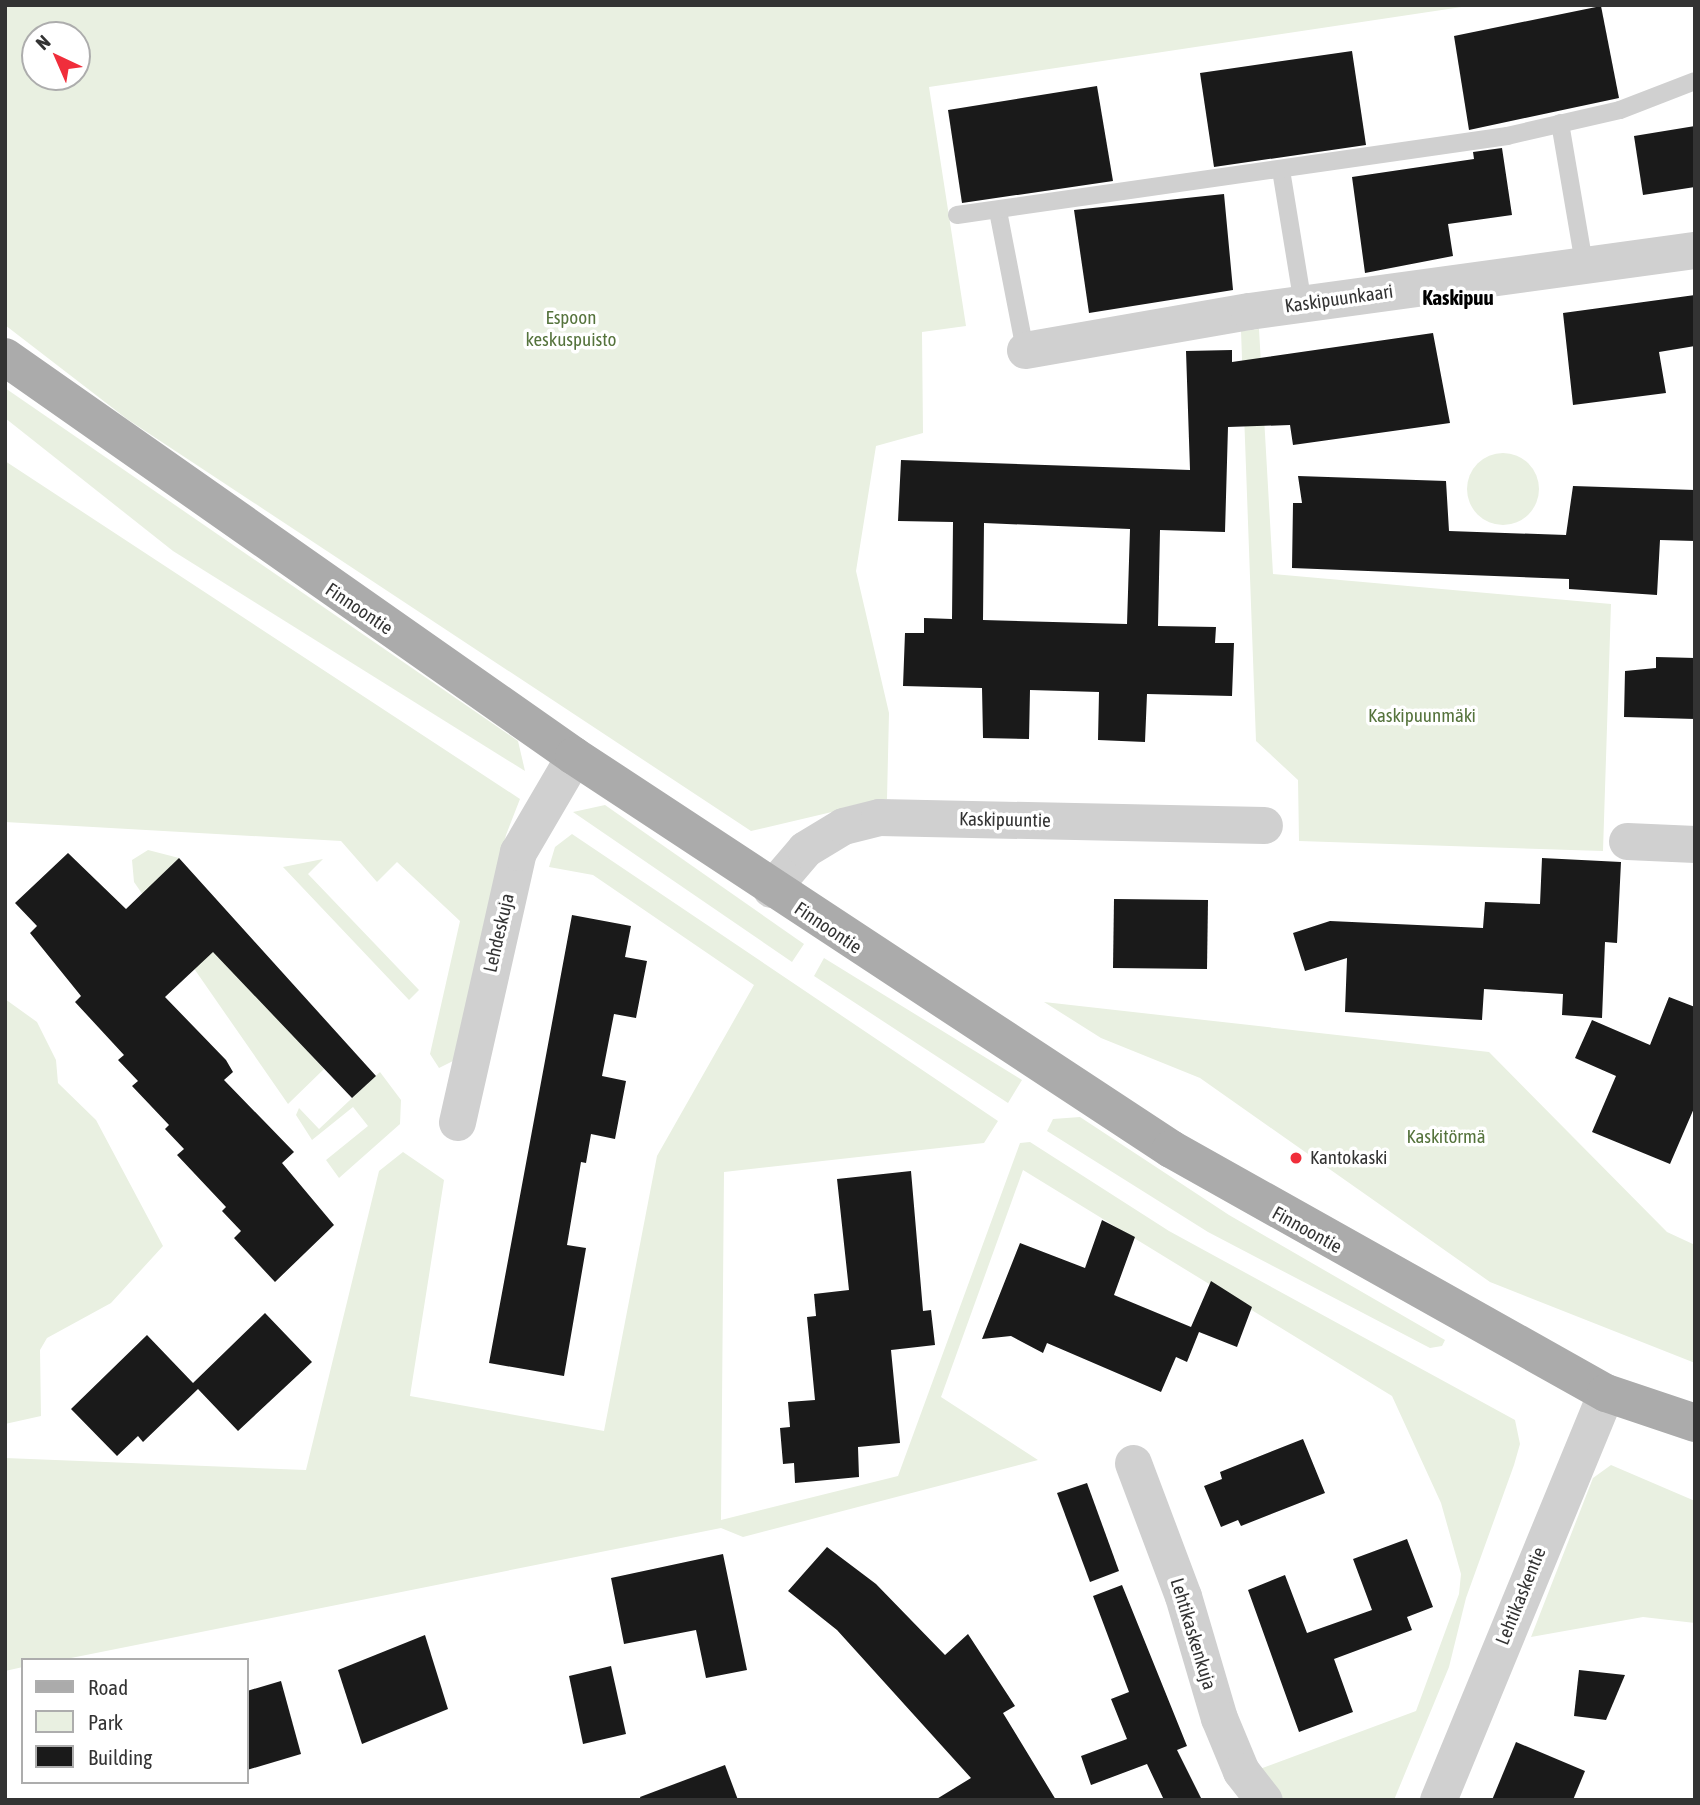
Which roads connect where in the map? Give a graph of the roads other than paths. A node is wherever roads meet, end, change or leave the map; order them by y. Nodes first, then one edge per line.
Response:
1 (1695, 81) edge
2 (1560, 123) junction
3 (1281, 170) junction
4 (998, 211) junction
5 (957, 215) dead end
6 (1695, 250) edge
7 (1584, 263) junction
8 (1303, 305) junction
9 (1025, 350) joint
10 (5, 358) edge
11 (574, 756) junction
12 (1264, 825) dead end
13 (1627, 841) dead end
14 (1695, 844) edge
15 (771, 889) junction
16 (457, 1122) dead end
17 (1606, 1393) junction
18 (1695, 1423) edge
19 (1133, 1463) dead end
20 (1264, 1800) edge
21 (1438, 1800) edge

1 - 2 lane
2 - 3 lane
2 - 7 lane
3 - 4 lane
3 - 8 lane
4 - 5 lane
4 - 9 lane
6 - 7 street, Kaskipuunkaari
7 - 8 street, Kaskipuunkaari
8 - 9 street, Kaskipuunkaari
10 - 11 main road, Finnoontie
11 - 15 main road, Finnoontie
11 - 16 street, Lehdeskuja
12 - 15 street, Kaskipuuntie
13 - 14 street
15 - 17 main road, Finnoontie
17 - 18 main road, Finnoontie
17 - 21 street, Lehtikaskentie
19 - 20 street, Lehtikaskenkuja

